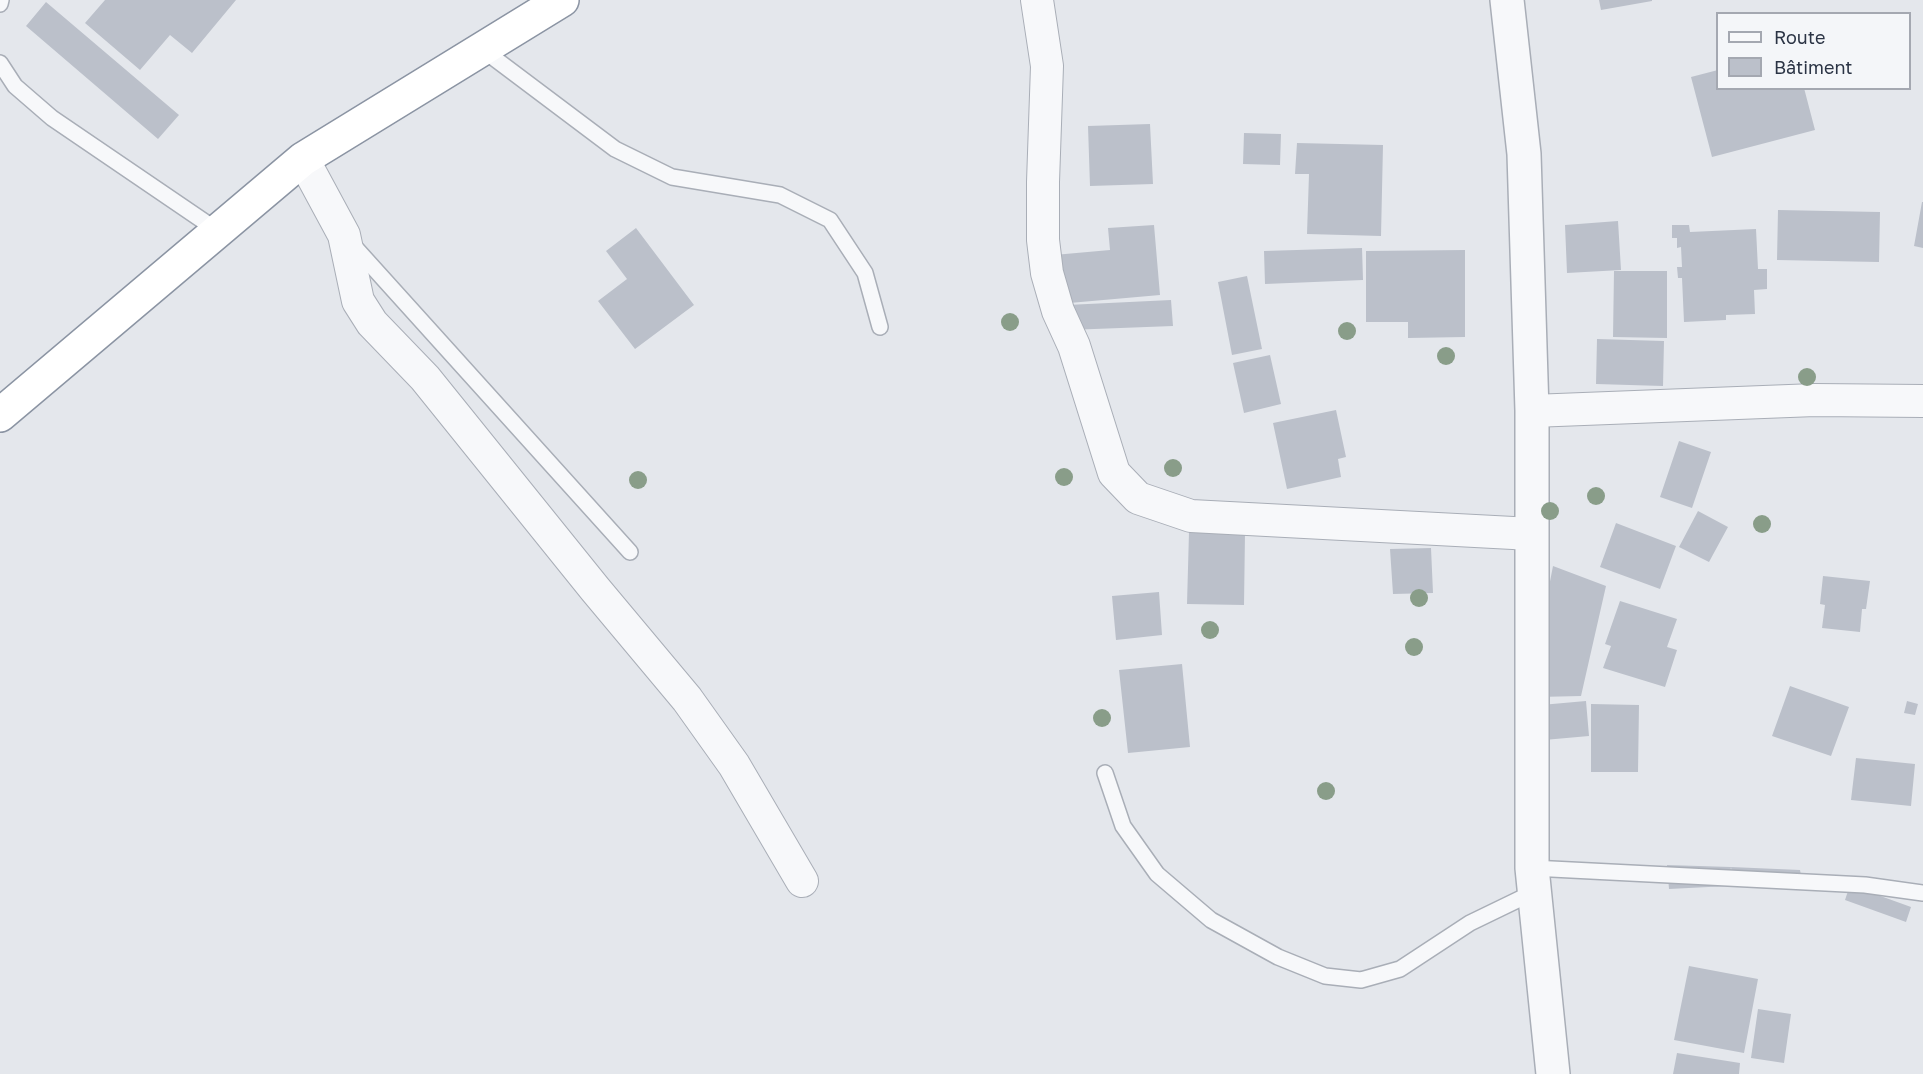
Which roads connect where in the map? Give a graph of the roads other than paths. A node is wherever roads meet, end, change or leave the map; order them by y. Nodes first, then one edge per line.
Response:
1 (562, 0) edge
2 (1037, 0) edge
3 (1507, 0) edge
4 (482, 49) junction
5 (0, 63) edge
6 (303, 159) junction
7 (218, 231) junction
8 (344, 235) junction
9 (880, 327) dead end
10 (1923, 401) edge
11 (1532, 411) junction
12 (0, 415) edge
13 (1532, 534) junction
14 (630, 552) dead end
15 (1105, 773) dead end
16 (1533, 880) junction
17 (802, 881) dead end
18 (1923, 893) edge
19 (1553, 1074) edge

1 - 4 highway
2 - 13 street
3 - 11 street
4 - 6 highway
4 - 9 lane
5 - 7 lane
6 - 7 highway
6 - 8 street
7 - 12 highway
8 - 14 lane
8 - 17 street
10 - 11 street
11 - 13 street
13 - 16 street
15 - 16 lane
16 - 18 lane
16 - 19 street

